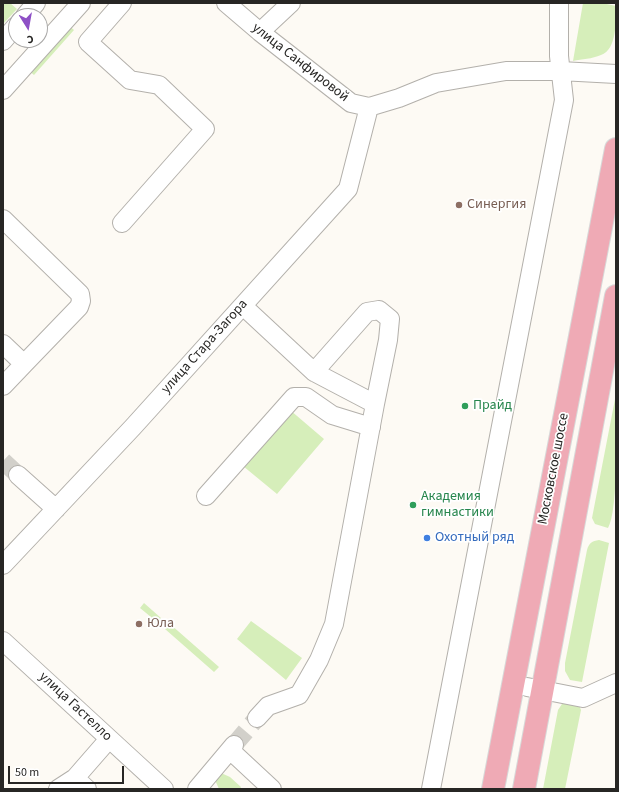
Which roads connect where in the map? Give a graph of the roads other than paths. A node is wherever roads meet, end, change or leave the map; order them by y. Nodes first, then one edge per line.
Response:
1 (81, 3) edge
2 (122, 3) edge
3 (226, 3) edge
4 (291, 3) edge
5 (559, 3) edge
6 (260, 32) junction
7 (560, 71) junction
8 (616, 74) edge
9 (3, 90) edge
10 (369, 107) junction
11 (616, 149) edge
12 (616, 218) edge
13 (3, 219) edge
14 (122, 223) dead end
15 (616, 296) edge
16 (243, 306) junction
17 (3, 344) edge
18 (24, 364) junction
19 (314, 372) junction
20 (3, 386) edge
21 (375, 404) junction
22 (370, 427) junction
23 (18, 475) tunnel mouth
24 (206, 496) dead end
25 (56, 509) junction
26 (3, 565) edge
27 (3, 641) edge
28 (616, 683) edge
29 (535, 689) junction
30 (257, 718) tunnel mouth
31 (110, 739) junction
32 (81, 783) edge
33 (58, 789) edge
34 (164, 789) edge
35 (197, 789) edge
36 (272, 789) edge
37 (431, 789) edge
38 (493, 789) edge
39 (508, 789) edge
40 (524, 789) edge

1 - 9 street
2 - 14 street
3 - 6 street, улица Санфировой
4 - 6 street
5 - 7 street
6 - 10 street, улица Санфировой
7 - 8 street
7 - 10 street
7 - 37 street
10 - 16 street, улица Стара-Загора
11 - 38 main road, Московское шоссе
12 - 29 main road, Московское шоссе
13 - 18 street
15 - 29 main road, Московское шоссе
16 - 19 street
16 - 25 street, улица Стара-Загора
17 - 18 street
18 - 20 street
19 - 21 street
19 - 21 street
21 - 22 street
22 - 24 street
22 - 30 street
23 - 25 street
25 - 26 street, улица Стара-Загора
27 - 31 street, улица Гастелло
28 - 29 street
29 - 39 main road, Московское шоссе
29 - 40 main road, Московское шоссе
31 - 32 street
31 - 34 street, улица Гастелло
32 - 33 street
35 - 36 street

